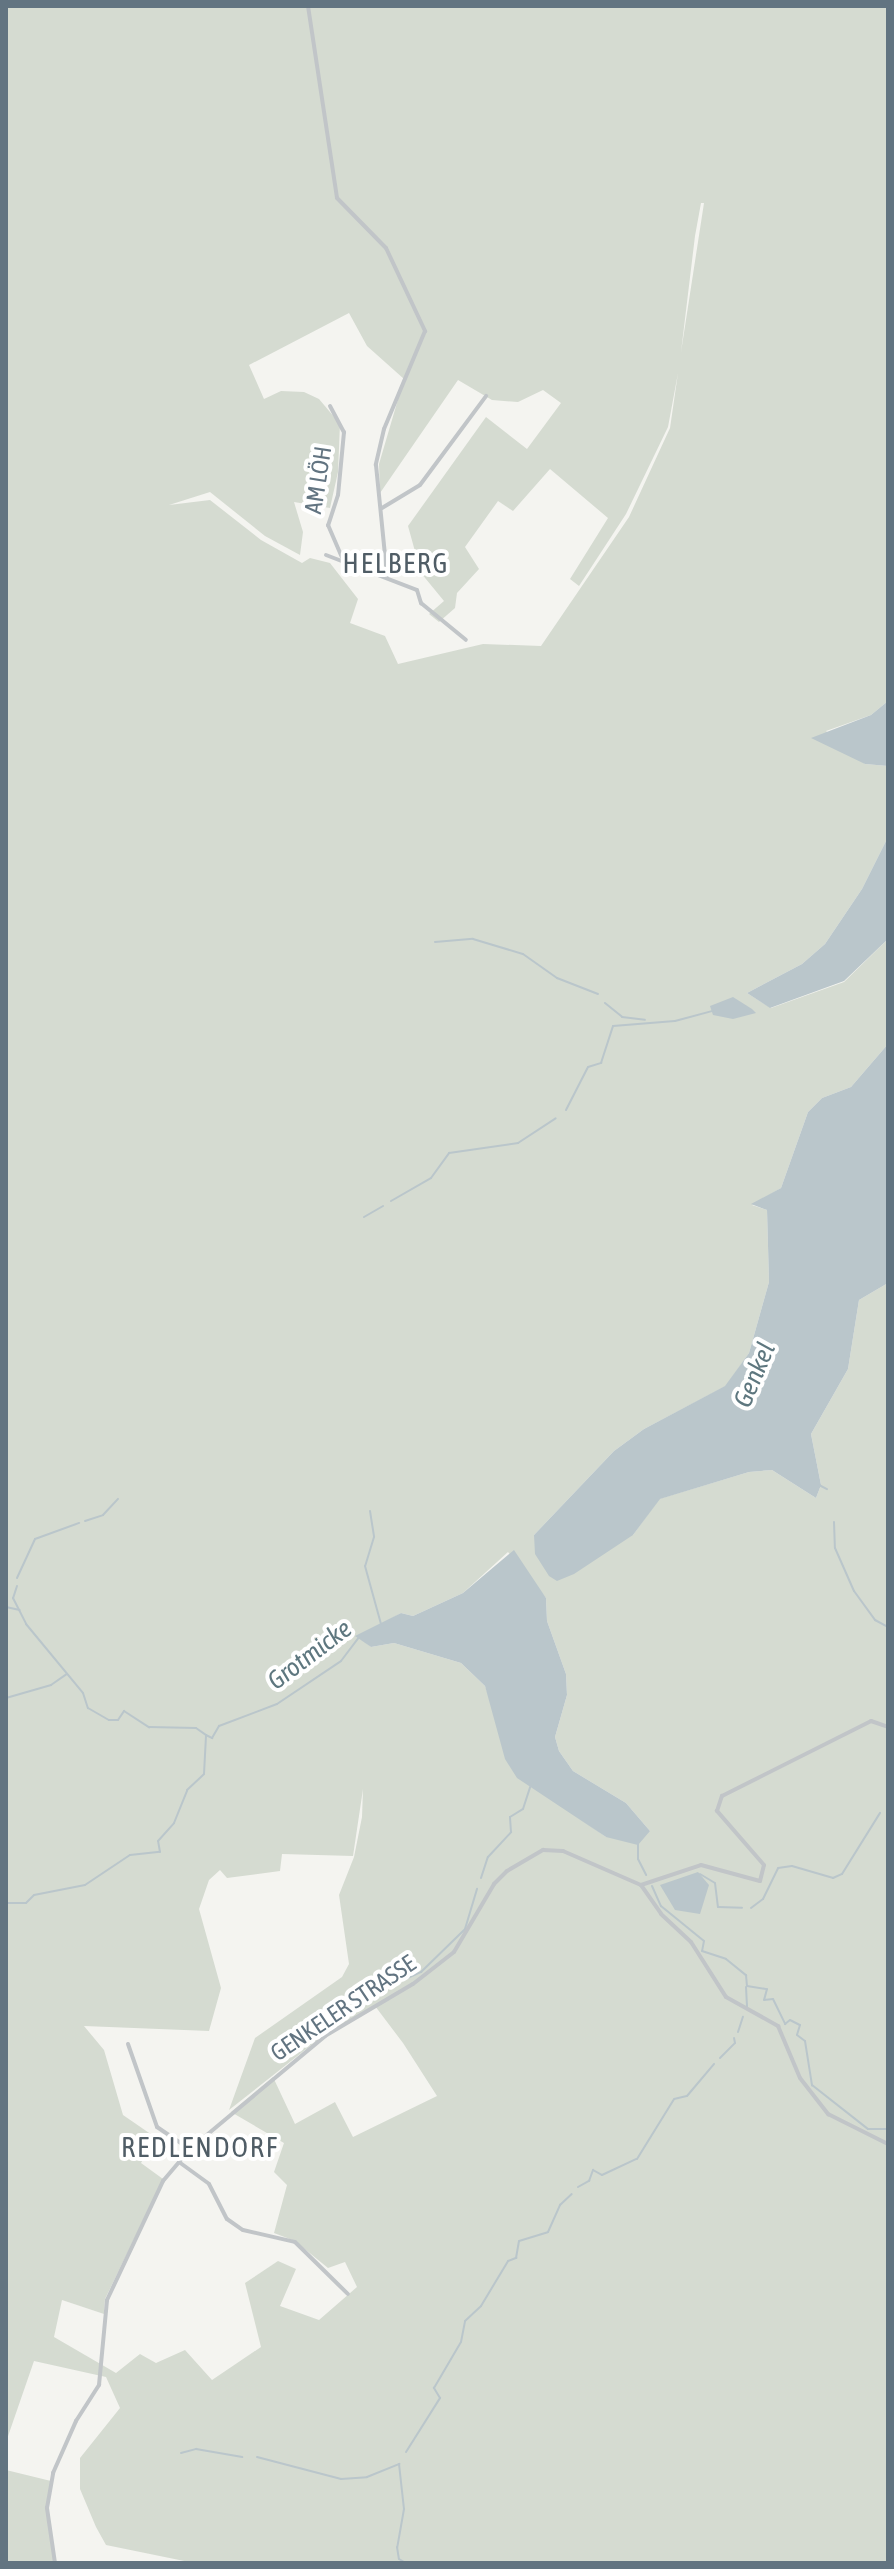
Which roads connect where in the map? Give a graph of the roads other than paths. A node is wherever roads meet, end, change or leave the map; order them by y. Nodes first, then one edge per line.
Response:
1 (308, 6) edge
2 (486, 396) dead end
3 (330, 406) dead end
4 (382, 508) junction
5 (326, 555) dead end
6 (344, 562) junction
7 (387, 576) junction
8 (466, 640) dead end
9 (888, 1727) edge
10 (641, 1885) junction
11 (128, 2044) dead end
12 (888, 2144) edge
13 (190, 2149) junction
14 (179, 2162) junction
15 (348, 2294) dead end
16 (55, 2563) edge

1 - 4 street
2 - 4 street
3 - 6 street, AM LÖH
4 - 7 street
5 - 6 street
6 - 7 street
7 - 8 street
9 - 10 street
10 - 12 street
10 - 13 street, GENKELER STRASSE
11 - 13 street
13 - 14 street, GENKELER STRASSE
14 - 15 street
14 - 16 street, GENKELER STRASSE

